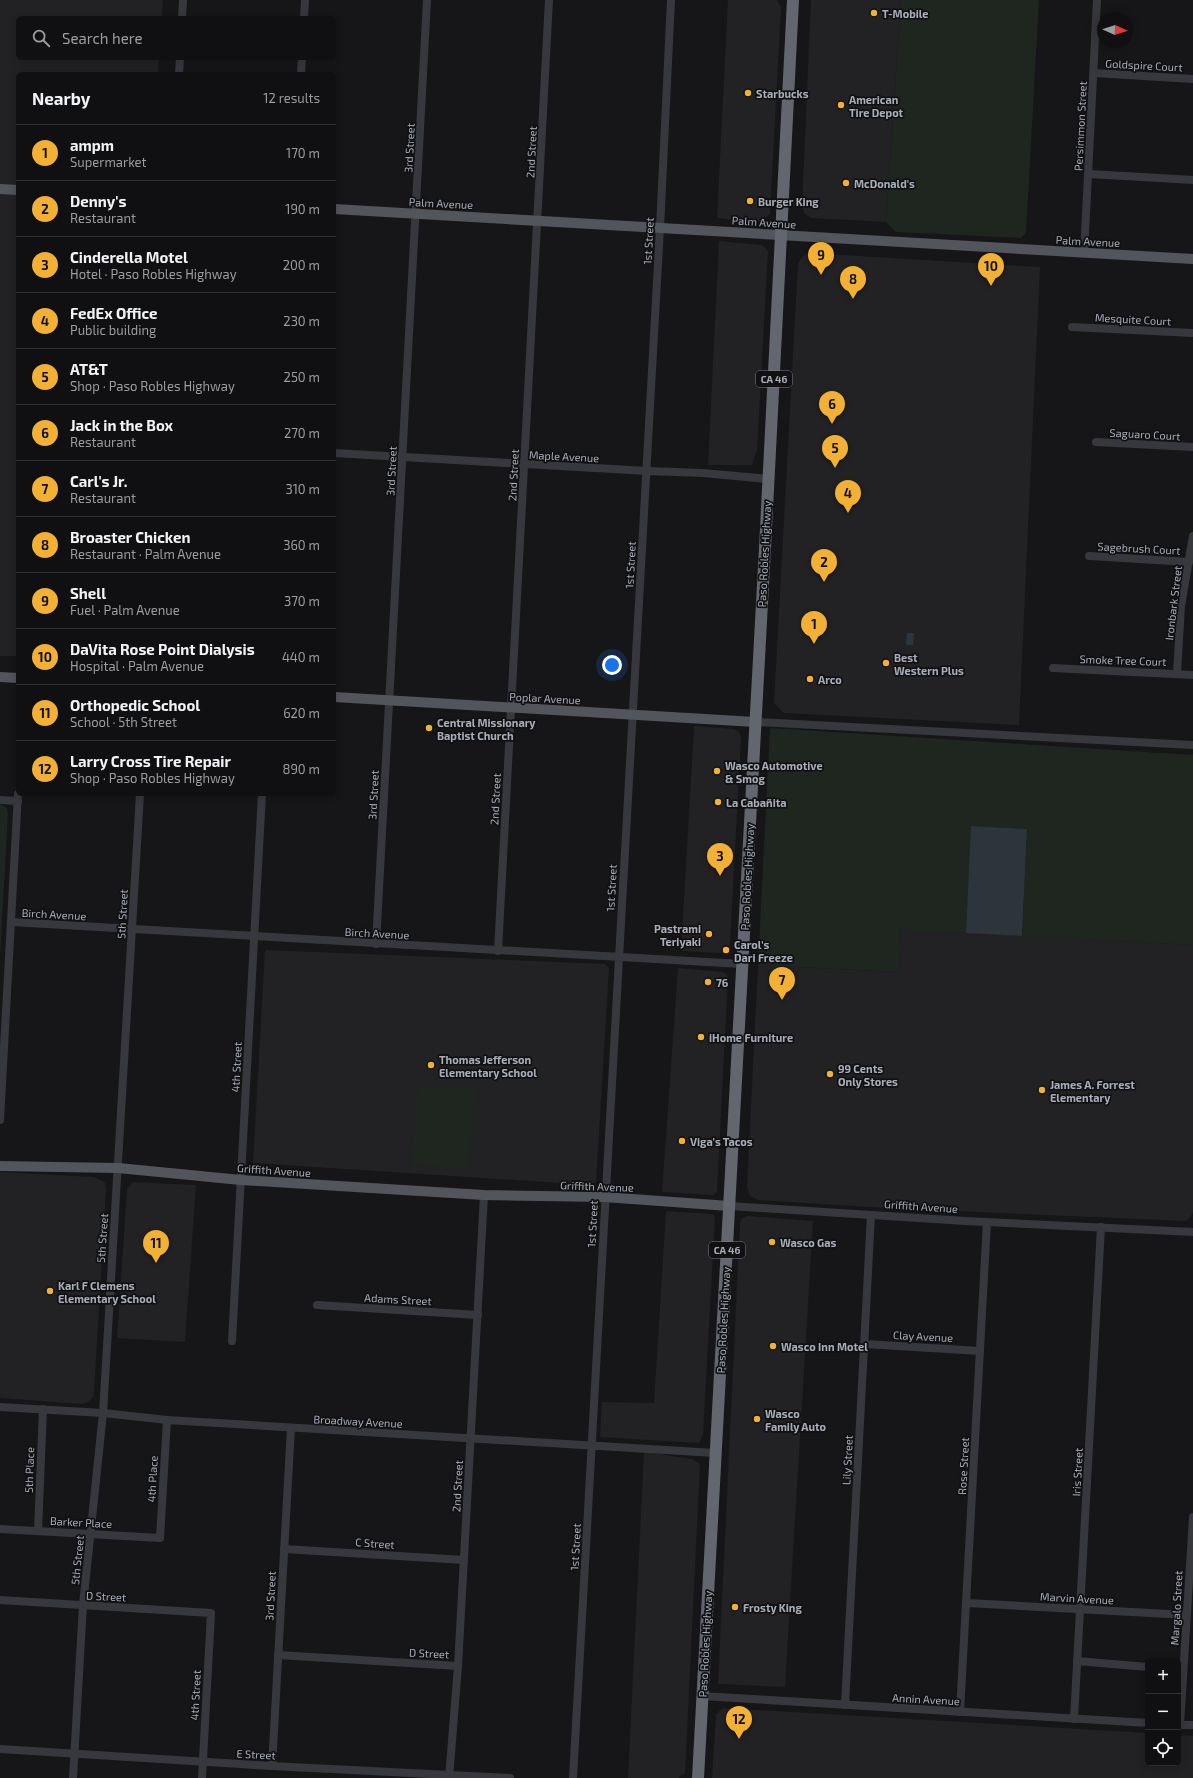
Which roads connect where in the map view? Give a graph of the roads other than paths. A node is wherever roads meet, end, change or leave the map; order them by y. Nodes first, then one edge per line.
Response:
1 (183, 0) edge
2 (305, 0) edge
3 (427, 0) edge
4 (549, 0) edge
5 (671, 0) edge
6 (793, 0) edge
7 (1097, 0) edge
8 (182, 16) edge
9 (304, 16) edge
10 (180, 60) edge
11 (302, 60) edge
12 (179, 72) edge
13 (301, 72) edge
14 (1094, 73) junction
15 (1193, 78) edge
16 (1089, 174) junction
17 (1193, 180) edge
18 (0, 189) edge
19 (16, 190) edge
20 (336, 209) edge
21 (417, 214) junction
22 (538, 221) junction
23 (660, 228) junction
24 (782, 235) junction
25 (1084, 253) junction
26 (1193, 259) edge
27 (1072, 327) dead end
28 (1193, 333) edge
29 (1096, 442) dead end
30 (1193, 447) edge
31 (336, 453) edge
32 (403, 457) junction
33 (525, 464) junction
34 (646, 472) junction
35 (768, 479) junction
36 (1193, 536) edge
37 (1089, 556) dead end
38 (1189, 562) junction
39 (1053, 668) dead end
40 (1177, 674) junction
41 (1193, 675) edge
42 (0, 677) edge
43 (16, 678) edge
44 (336, 697) edge
45 (390, 700) junction
46 (511, 708) junction
47 (632, 715) junction
48 (755, 722) junction
49 (1193, 745) edge
50 (140, 796) edge
51 (262, 796) edge
52 (18, 797) edge
53 (0, 800) edge
54 (11, 922) junction
55 (133, 930) junction
56 (254, 937) junction
57 (376, 944) junction
58 (498, 951) junction
59 (618, 956) junction
60 (742, 964) junction
61 (2, 1044) edge
62 (0, 1120) edge
63 (0, 1166) edge
64 (118, 1168) junction
65 (241, 1180) junction
66 (484, 1195) junction
67 (604, 1197) junction
68 (729, 1206) junction
69 (871, 1216) junction
70 (987, 1222) junction
71 (1101, 1227) junction
72 (1193, 1232) edge
73 (317, 1305) dead end
74 (478, 1315) junction
75 (232, 1341) dead end
76 (865, 1344) junction
77 (980, 1351) junction
78 (0, 1407) edge
79 (43, 1410) junction
80 (103, 1413) junction
81 (167, 1420) junction
82 (291, 1428) junction
83 (471, 1438) junction
84 (592, 1446) junction
85 (715, 1453) junction
86 (1193, 1517) edge
87 (0, 1529) edge
88 (38, 1531) junction
89 (91, 1534) junction
90 (160, 1538) joint
91 (284, 1549) junction
92 (464, 1560) junction
93 (0, 1600) edge
94 (967, 1602) junction
95 (83, 1605) junction
96 (1080, 1609) junction
97 (211, 1613) joint
98 (1187, 1615) junction
99 (278, 1655) junction
100 (1077, 1661) junction
101 (458, 1666) junction
102 (1145, 1667) edge
103 (1181, 1669) edge
104 (702, 1696) junction
105 (845, 1705) junction
106 (960, 1712) junction
107 (1074, 1719) junction
108 (1145, 1723) edge
109 (1181, 1725) edge
110 (1193, 1726) edge
111 (0, 1749) edge
112 (75, 1754) junction
113 (203, 1762) junction
114 (272, 1766) junction
115 (449, 1776) edge
116 (73, 1778) edge
117 (202, 1778) edge
118 (510, 1778) edge
119 (573, 1778) edge
120 (698, 1778) edge

1 - 8 street
2 - 9 street
3 - 21 street, 3rd Street
4 - 22 street, 2nd Street
5 - 23 street, 1st Street
6 - 24 highway, Paso Robles Highway / CA 46
7 - 14 street, Persimmon Street
10 - 12 street
11 - 13 street
14 - 15 street, Goldspire Court
14 - 16 street, Persimmon Street
16 - 17 street
16 - 25 street, Persimmon Street
18 - 19 main road
20 - 21 main road, Palm Avenue
21 - 22 main road, Palm Avenue
21 - 32 street, 3rd Street
22 - 23 main road, Palm Avenue
22 - 33 street, 2nd Street
23 - 24 main road, Palm Avenue
23 - 34 street, 1st Street
24 - 25 main road, Palm Avenue
24 - 35 highway, Paso Robles Highway / CA 46
25 - 26 main road, Palm Avenue
27 - 28 street, Mesquite Court
29 - 30 street, Saguaro Court
31 - 32 street, Maple Avenue
32 - 33 street, Maple Avenue
32 - 45 street, 3rd Street
33 - 34 street, Maple Avenue
33 - 46 street, 2nd Street
34 - 35 street, Maple Avenue
34 - 47 street, 1st Street
35 - 48 highway, Paso Robles Highway / CA 46
36 - 38 street, Ironbark Street
37 - 38 street, Sagebrush Court
38 - 40 street, Ironbark Street
39 - 40 street, Smoke Tree Court
40 - 41 street, Smoke Tree Court
42 - 43 main road
44 - 45 main road, Poplar Avenue
45 - 46 main road, Poplar Avenue
45 - 57 street, 3rd Street
46 - 47 main road, Poplar Avenue
46 - 58 street, 2nd Street
47 - 48 main road, Poplar Avenue
47 - 59 street, 1st Street
48 - 49 street
48 - 60 highway, Paso Robles Highway / CA 46
50 - 55 street, 5th Street
51 - 56 street, 4th Street
52 - 53 street
52 - 54 street
54 - 55 street, Birch Avenue
54 - 61 street
55 - 56 street, Birch Avenue
55 - 64 street, 5th Street
56 - 57 street, Birch Avenue
56 - 65 street, 4th Street
57 - 58 street, Birch Avenue
58 - 59 street, Birch Avenue
59 - 60 street, Birch Avenue
59 - 67 street, 1st Street
60 - 68 highway, Paso Robles Highway / CA 46
61 - 62 street
63 - 64 main road, Griffith Avenue
64 - 65 main road, Griffith Avenue
64 - 80 street, 5th Street
65 - 66 main road, Griffith Avenue
65 - 75 street, 4th Street
66 - 67 main road, Griffith Avenue
66 - 74 street, 2nd Street
67 - 68 main road, Griffith Avenue
67 - 84 street, 1st Street
68 - 69 street, Griffith Avenue
68 - 85 highway, Paso Robles Highway / CA 46
69 - 70 street, Griffith Avenue
69 - 76 street, Lily Street
70 - 71 street, Griffith Avenue
70 - 77 street, Rose Street
71 - 72 street, Griffith Avenue
71 - 96 street, Iris Street
73 - 74 street, Adams Street
74 - 83 street, 2nd Street
76 - 77 street, Clay Avenue
76 - 105 street, Lily Street
77 - 94 street, Rose Street
78 - 79 street, Broadway Avenue
79 - 80 street, Broadway Avenue
79 - 88 street, 5th Place
80 - 81 street, Broadway Avenue
80 - 89 street, 5th Street
81 - 82 street, Broadway Avenue
81 - 90 street, 4th Place
82 - 83 street, Broadway Avenue
82 - 91 street, 3rd Street
83 - 84 street, Broadway Avenue
83 - 92 street, 2nd Street
84 - 85 street, Broadway Avenue
84 - 119 street, 1st Street
85 - 104 highway, Paso Robles Highway / CA 46
86 - 98 street, Margalo Street
87 - 88 street, Barker Place
88 - 89 street, Barker Place
89 - 90 street, Barker Place
89 - 95 street, 5th Street
91 - 92 street, C Street
91 - 99 street, 3rd Street
92 - 101 street, 2nd Street
93 - 95 street, D Street
94 - 96 street, Marvin Avenue
94 - 106 street, Rose Street
95 - 97 street, D Street
95 - 112 street, 5th Street
96 - 98 street, Marvin Avenue
96 - 100 street, Iris Street
97 - 113 street, 4th Street
98 - 103 street, Margalo Street
99 - 101 street, D Street
99 - 114 street, 3rd Street
100 - 102 street
100 - 107 street, Iris Street
101 - 115 street, 2nd Street
104 - 105 street, Annin Avenue
104 - 120 highway, Paso Robles Highway / CA 46
105 - 106 street, Annin Avenue
106 - 107 street, Annin Avenue
107 - 108 street, Annin Avenue
109 - 110 street
111 - 112 street, E Street
112 - 113 street, E Street
112 - 116 street, 5th Street
113 - 114 street, E Street
113 - 117 street, 4th Street
114 - 115 street, E Street
115 - 118 street, E Street

